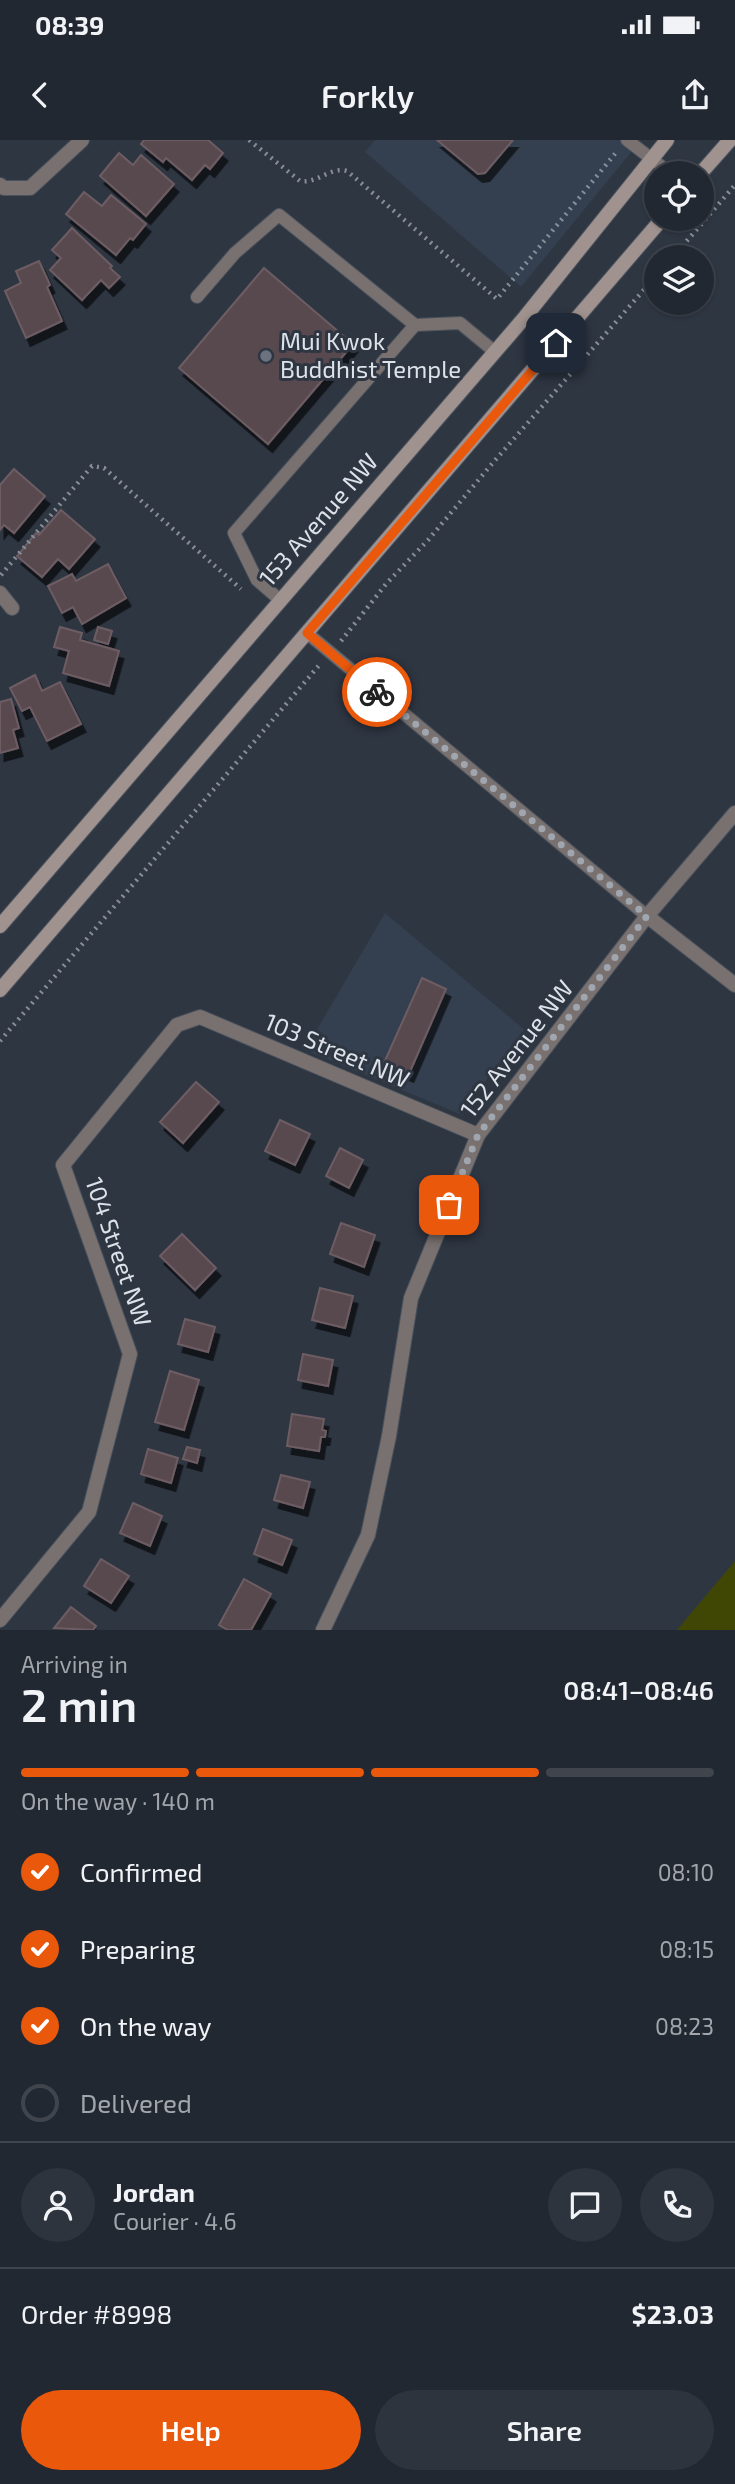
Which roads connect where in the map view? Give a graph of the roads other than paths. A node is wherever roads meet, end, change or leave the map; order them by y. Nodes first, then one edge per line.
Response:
1 (82, 140) edge
2 (627, 140) edge
3 (667, 140) edge
4 (730, 140) edge
5 (651, 159) junction
6 (654, 161) edge
7 (712, 161) edge
8 (2, 187) edge
9 (652, 231) edge
10 (197, 298) dead end
11 (415, 325) junction
12 (495, 352) junction
13 (0, 593) edge
14 (280, 600) junction
15 (12, 608) dead end
16 (307, 633) junction
17 (735, 813) edge
18 (647, 916) junction
19 (0, 926) edge
20 (735, 985) edge
21 (0, 990) edge
22 (478, 1135) junction
23 (63, 1164) joint
24 (0, 1620) edge
25 (323, 1630) edge

1 - 8 street
2 - 5 lane
3 - 5 main road, 153 Avenue NW
4 - 7 main road
5 - 6 lane
5 - 12 main road, 153 Avenue NW
9 - 16 main road
10 - 11 lane
11 - 12 lane
11 - 14 lane
12 - 14 main road, 153 Avenue NW
13 - 15 street
14 - 19 main road, 153 Avenue NW
16 - 18 lane
16 - 21 main road
17 - 18 street, 152 Avenue NW
18 - 20 street
18 - 22 street, 152 Avenue NW
22 - 23 street, 103 Street NW
22 - 25 street, 152 Avenue NW
23 - 24 street, 104 Street NW

